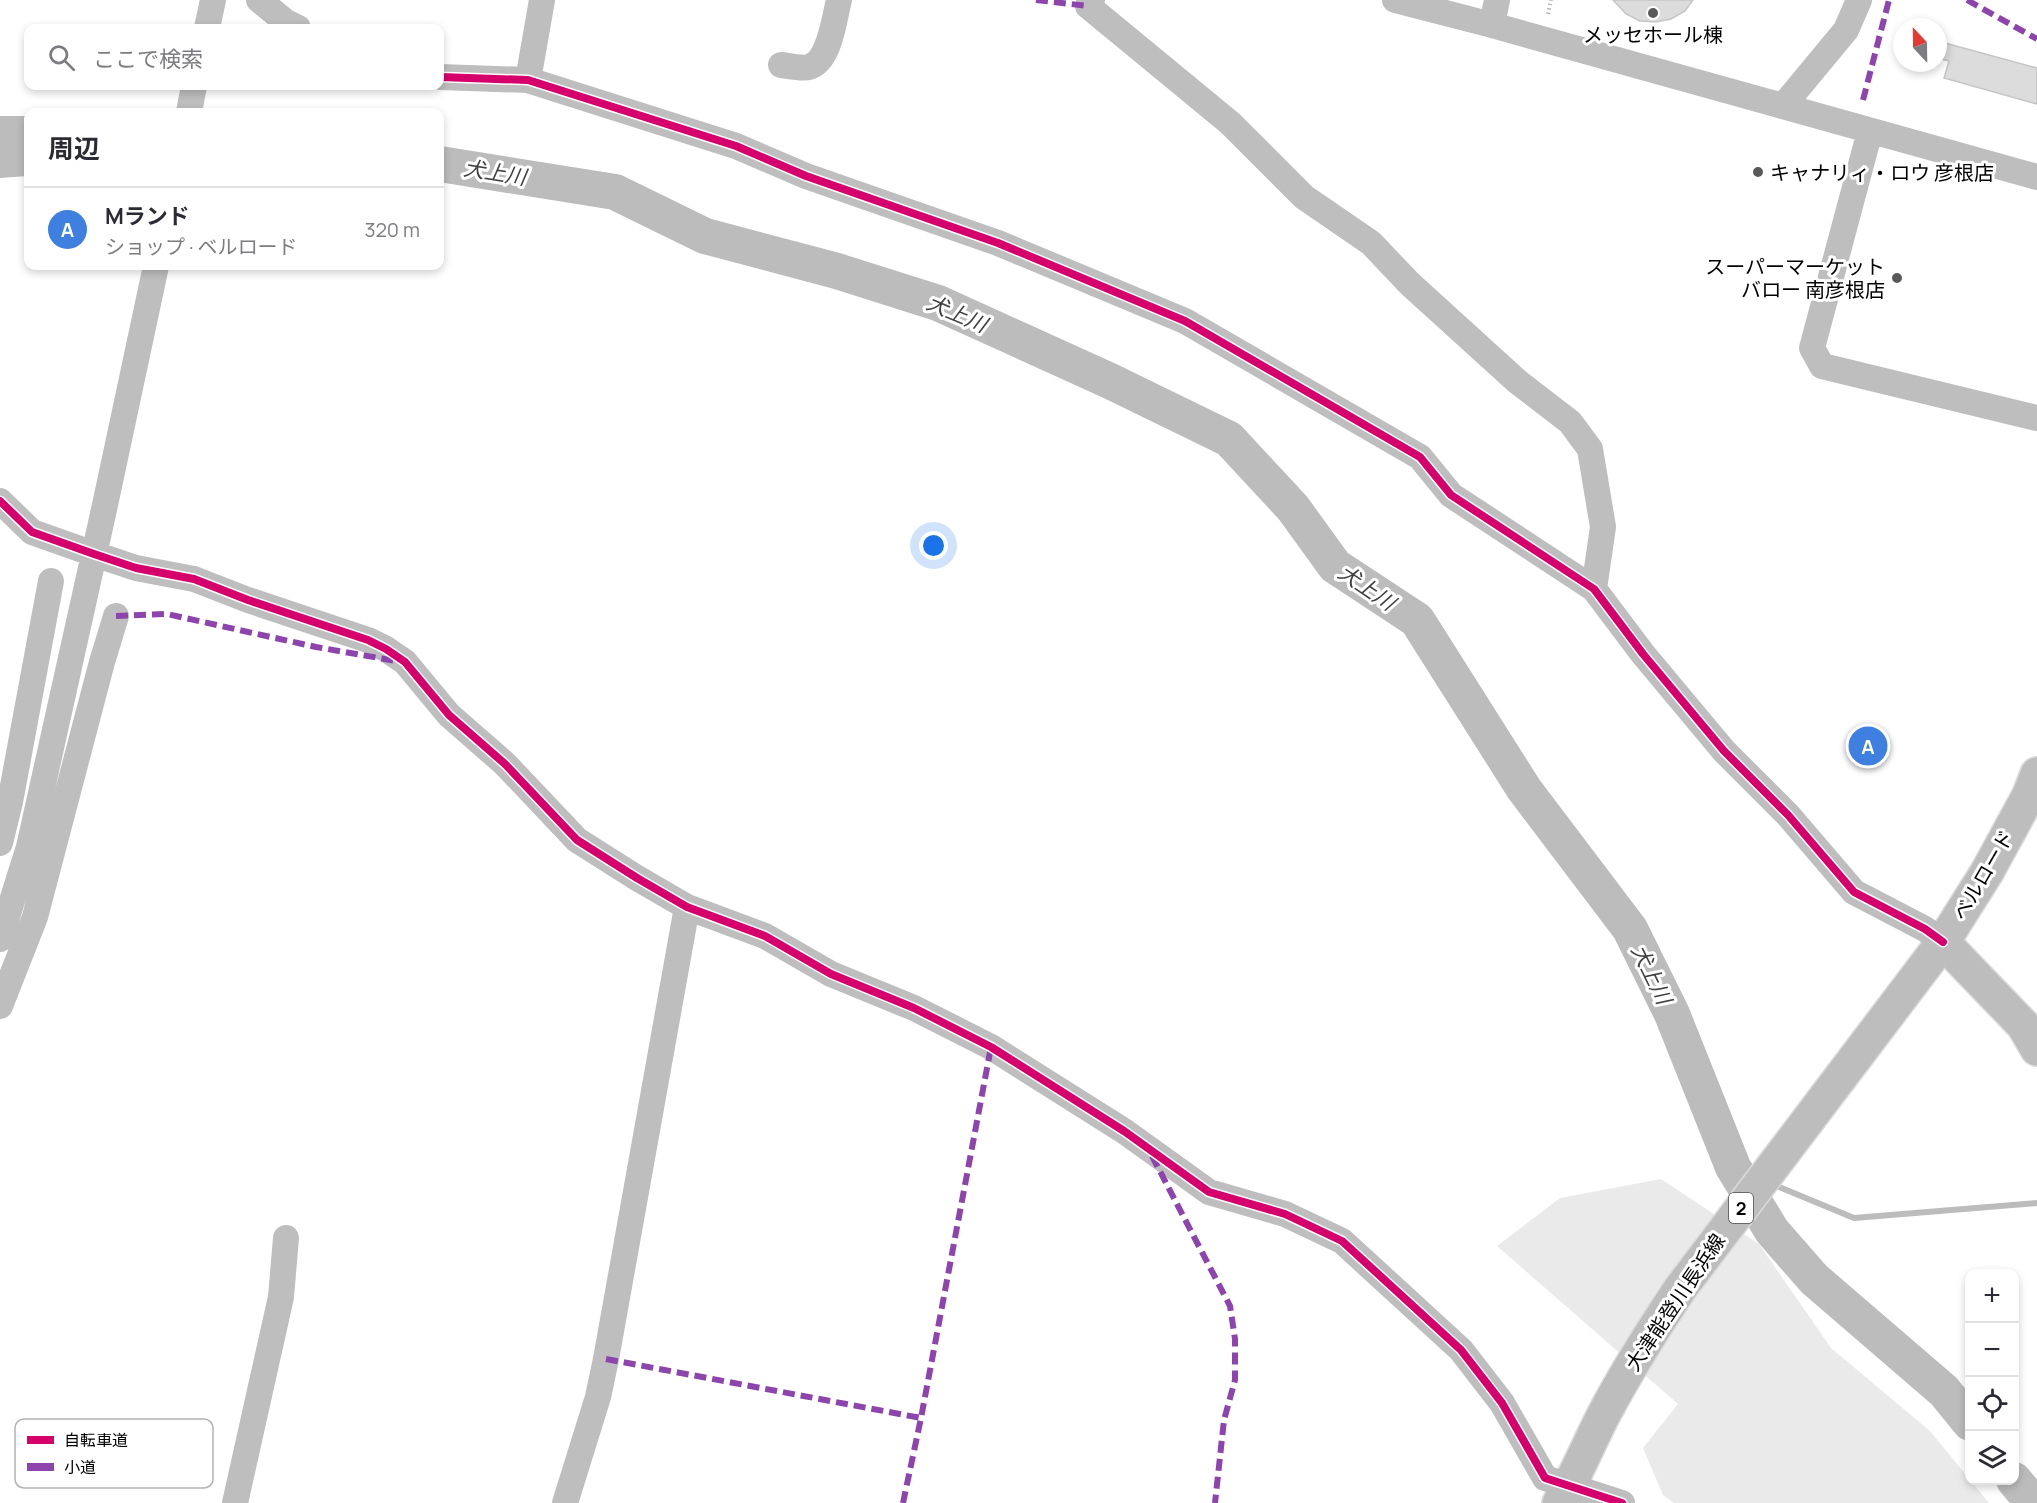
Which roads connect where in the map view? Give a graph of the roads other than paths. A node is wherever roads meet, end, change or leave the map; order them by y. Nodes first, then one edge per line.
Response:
1 (213, 0) edge
2 (259, 0) edge
3 (542, 0) edge
4 (839, 0) edge
5 (1092, 0) edge
6 (1395, 0) edge
7 (1859, 0) edge
8 (1494, 12) edge
9 (208, 24) edge
10 (290, 24) edge
11 (781, 65) dead end
12 (444, 77) edge
13 (528, 80) junction
14 (193, 90) edge
15 (1783, 106) junction
16 (190, 108) edge
17 (1870, 131) junction
18 (2037, 177) edge
19 (155, 270) edge
20 (2037, 418) edge
21 (0, 501) edge
22 (94, 555) junction
23 (51, 580) dead end
24 (1594, 589) junction
25 (116, 616) dead end
26 (2037, 774) edge
27 (0, 843) edge
28 (687, 907) junction
29 (0, 939) edge
30 (1933, 953) junction
31 (0, 1006) edge
32 (2037, 1049) edge
33 (286, 1238) dead end
34 (1569, 1485) edge
35 (235, 1503) edge
36 (565, 1503) edge
37 (1622, 1503) edge

1 - 9 street
2 - 10 street
3 - 13 street
4 - 11 street
5 - 24 street
6 - 8 street
7 - 15 street
8 - 15 street
12 - 13 street
13 - 24 street
14 - 16 street
15 - 17 street
17 - 18 street
17 - 20 street
19 - 22 street
21 - 22 street
22 - 28 street
22 - 29 street
23 - 27 street
24 - 30 street
25 - 31 street
26 - 30 main road, ベルロード / 2
28 - 34 street
28 - 36 street
30 - 32 main road
30 - 34 main road, 大津能登川長浜線 / 2
33 - 35 street
34 - 37 street

